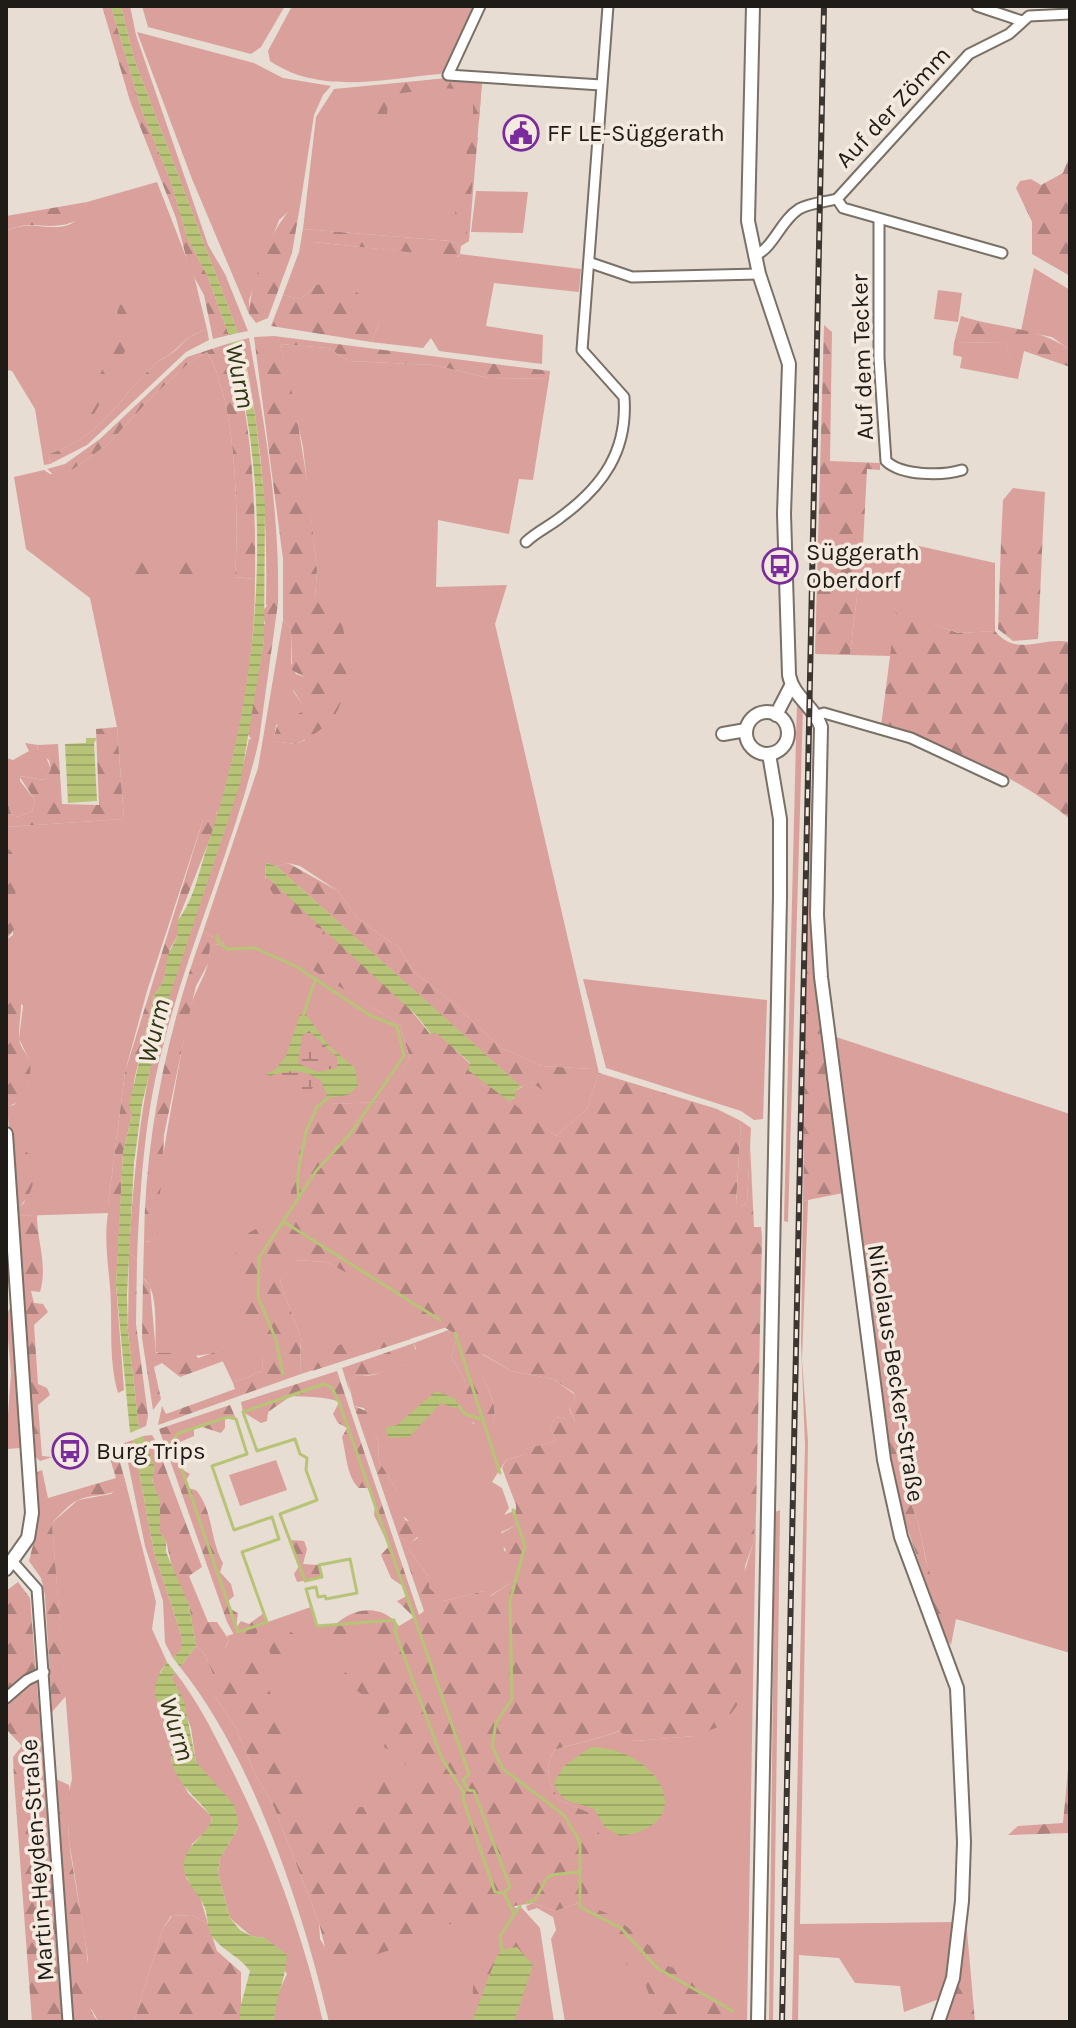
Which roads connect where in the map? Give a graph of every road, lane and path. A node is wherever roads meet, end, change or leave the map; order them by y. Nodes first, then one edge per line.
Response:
1 (480, 6) edge
2 (608, 6) edge
3 (753, 6) edge
4 (977, 6) edge
5 (1070, 14) edge
6 (1022, 21) junction
7 (601, 85) junction
8 (837, 199) junction
9 (879, 220) junction
10 (1002, 253) dead end
11 (754, 256) junction
12 (591, 263) junction
13 (759, 274) junction
14 (962, 470) dead end
15 (526, 542) dead end
16 (794, 690) junction
17 (776, 715) junction
18 (817, 715) junction
19 (746, 730) junction
20 (723, 734) dead end
21 (769, 754) junction
22 (1003, 781) dead end
23 (6, 1134) edge
24 (10, 1566) edge
25 (44, 1672) junction
26 (6, 1698) edge
27 (68, 2022) edge
28 (758, 2022) edge
29 (938, 2022) edge

1 - 7 street
2 - 7 street
3 - 11 main road
4 - 6 street
5 - 6 street
6 - 8 street, Auf der Zömm
7 - 12 street
8 - 9 street
8 - 11 street
9 - 10 street
9 - 14 street, Auf dem Tecker
11 - 13 main road
12 - 13 street
12 - 15 street
13 - 16 main road
16 - 17 main road
16 - 18 main road
17 - 19 main road
17 - 21 main road
18 - 22 street
18 - 29 main road, Nikolaus-Becker-Straße
19 - 20 main road
19 - 21 main road
21 - 28 main road
23 - 24 main road
24 - 25 street, Martin-Heyden-Straße
25 - 26 street
25 - 27 street, Martin-Heyden-Straße

